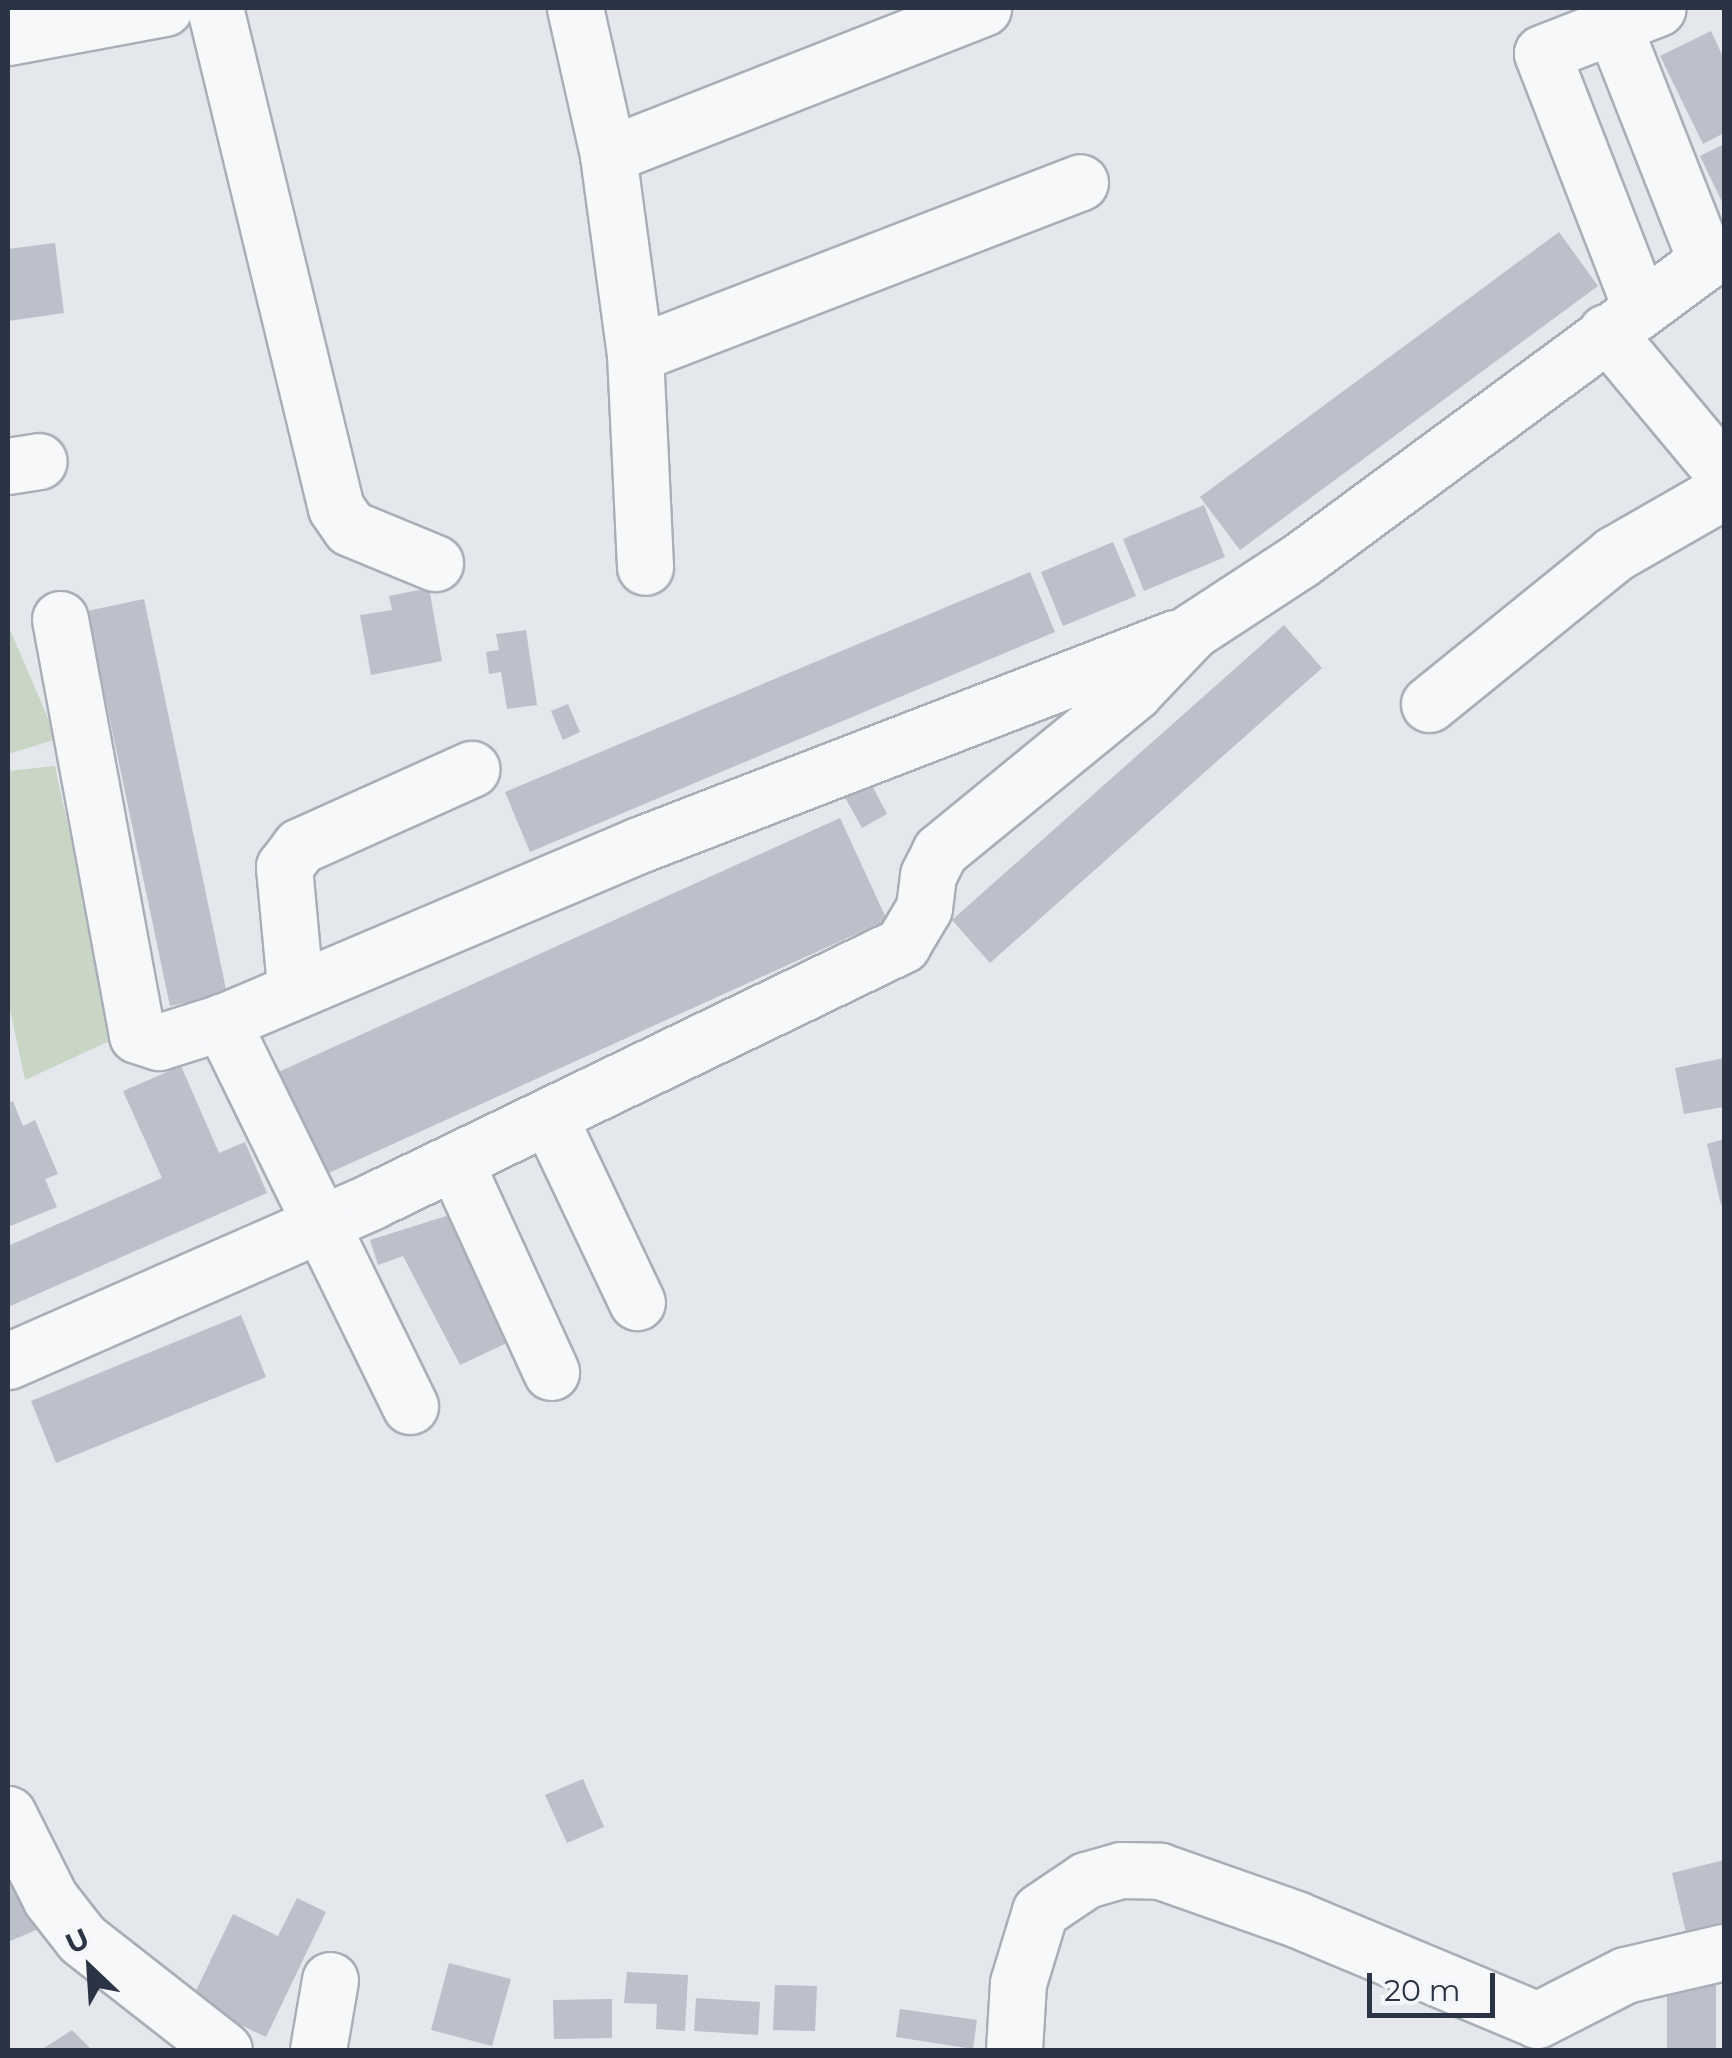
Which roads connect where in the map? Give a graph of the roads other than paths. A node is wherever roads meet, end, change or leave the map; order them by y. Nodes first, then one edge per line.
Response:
1 (164, 8) edge
2 (215, 8) edge
3 (574, 8) edge
4 (983, 8) edge
5 (1636, 16) edge
6 (8, 37) edge
7 (608, 155) junction
8 (1080, 182) dead end
9 (1623, 318) junction
10 (636, 354) junction
11 (1724, 473) edge
12 (1724, 491) edge
13 (435, 563) dead end
14 (644, 567) dead end
15 (60, 618) dead end
16 (1192, 631) junction
17 (1429, 704) dead end
18 (471, 769) dead end
19 (294, 986) junction
20 (222, 1022) junction
21 (549, 1117) junction
22 (455, 1162) junction
23 (324, 1222) junction
24 (637, 1302) dead end
25 (8, 1361) edge
26 (551, 1372) dead end
27 (410, 1406) dead end
28 (8, 1814) edge
29 (1724, 1952) edge
30 (330, 1980) dead end
31 (224, 2050) edge
32 (318, 2050) edge
33 (1014, 2050) edge

1 - 6 street
2 - 13 street
3 - 7 street
4 - 7 street
5 - 9 street
5 - 9 street
7 - 10 street
8 - 10 street
9 - 11 street
9 - 16 street
10 - 14 street
12 - 17 street
15 - 20 street
16 - 19 street
16 - 21 street
18 - 19 street
19 - 20 street
20 - 23 street
21 - 22 street
21 - 24 street
22 - 23 street
22 - 26 street
23 - 25 street
23 - 27 street
28 - 31 street
29 - 33 street
30 - 32 street

